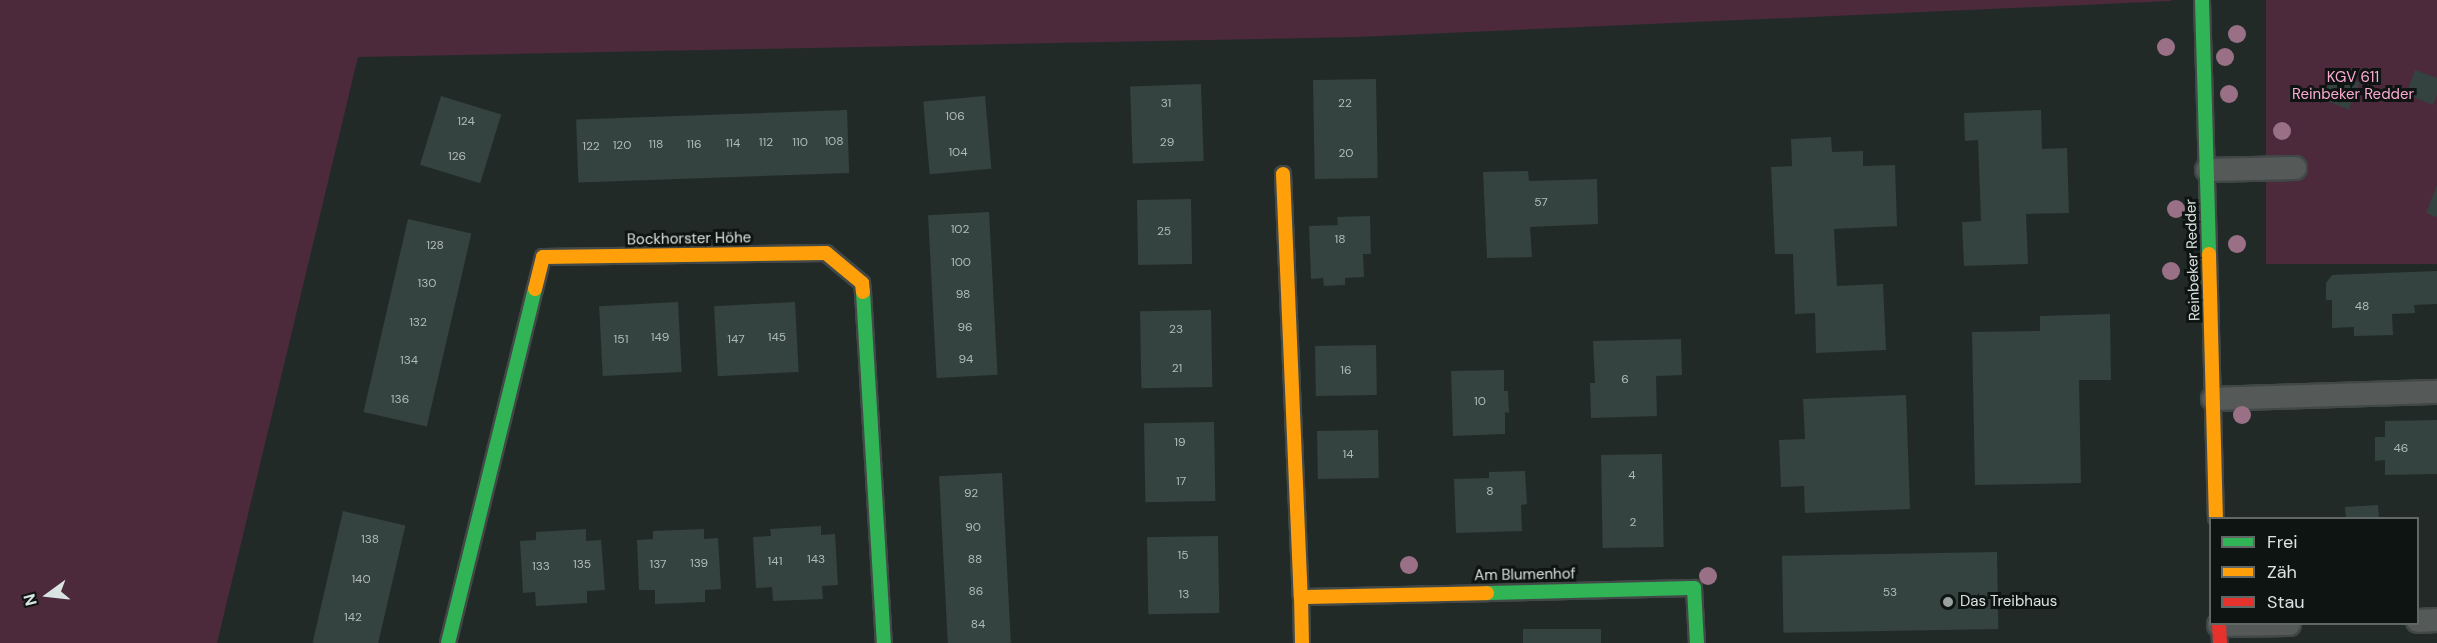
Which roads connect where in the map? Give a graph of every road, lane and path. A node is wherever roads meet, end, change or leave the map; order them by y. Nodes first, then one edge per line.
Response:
1 (2202, 0) edge
2 (2295, 168) dead end
3 (2207, 170) junction
4 (1283, 174) dead end
5 (2437, 392) edge
6 (2213, 399) junction
7 (2216, 517) edge
8 (1301, 597) junction
9 (2437, 620) edge
10 (2419, 621) edge
11 (2279, 625) edge
12 (2219, 631) edge
13 (448, 643) edge
14 (884, 643) edge
15 (1302, 643) edge
16 (1696, 643) edge

1 - 3 street, Reinbeker Redder
2 - 3 lane
3 - 6 street, Reinbeker Redder
4 - 8 street
5 - 6 lane
6 - 7 street, Reinbeker Redder
8 - 15 street
8 - 16 street, Am Blumenhof
9 - 10 lane
11 - 12 lane
13 - 14 street, Bockhorster Höhe

